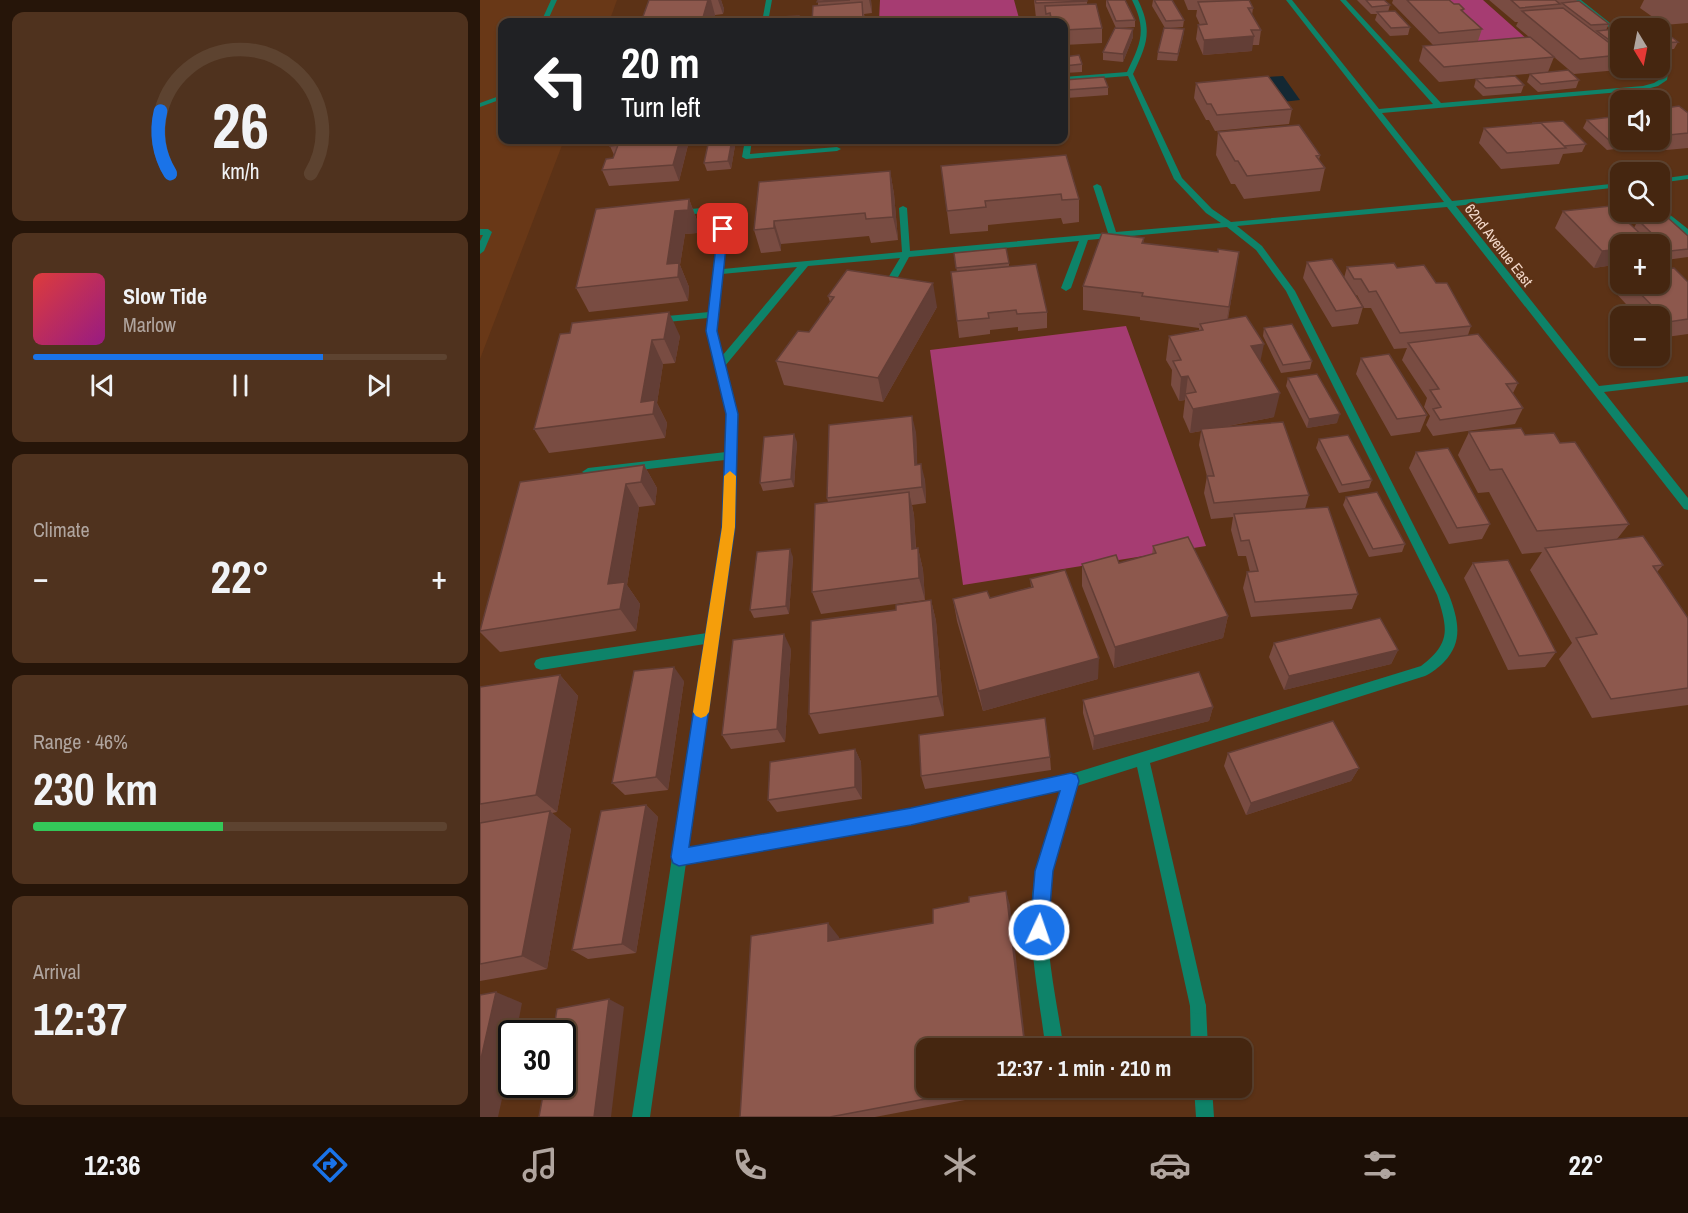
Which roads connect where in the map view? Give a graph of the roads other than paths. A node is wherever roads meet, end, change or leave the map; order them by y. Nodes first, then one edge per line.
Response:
1 (554, 0) edge
2 (769, 0) edge
3 (1135, 0) edge
4 (1289, 0) edge
5 (1343, 0) edge
6 (1577, 0) edge
7 (546, 18) edge
8 (766, 18) edge
9 (1610, 26) edge
10 (1130, 74) junction
11 (1665, 78) edge
12 (1068, 79) edge
13 (498, 98) edge
14 (480, 105) edge
15 (1439, 106) junction
16 (1378, 111) junction
17 (748, 144) edge
18 (837, 149) dead end
19 (1688, 177) edge
20 (1670, 179) edge
21 (1097, 186) dead end
22 (1610, 186) edge
23 (1449, 204) junction
24 (903, 208) dead end
25 (669, 214) edge
26 (1670, 218) edge
27 (1229, 225) junction
28 (480, 232) edge
29 (1688, 234) edge
30 (1113, 235) junction
31 (1084, 238) junction
32 (480, 251) edge
33 (906, 254) junction
34 (806, 264) junction
35 (718, 272) junction
36 (887, 288) edge
37 (1066, 288) dead end
38 (713, 315) junction
39 (645, 322) edge
40 (720, 365) junction
41 (1688, 379) edge
42 (1595, 390) junction
43 (731, 455) junction
44 (588, 472) edge
45 (1688, 506) edge
46 (712, 638) junction
47 (542, 664) dead end
48 (1143, 759) junction
49 (1071, 781) junction
50 (679, 857) junction
51 (1053, 1038) edge
52 (1200, 1038) edge
53 (1204, 1098) edge
54 (641, 1117) edge
55 (1205, 1117) edge

1 - 7 street
2 - 8 street
3 - 10 street
4 - 16 street, 62nd Avenue East
5 - 15 street
6 - 9 street
10 - 12 street
10 - 27 street
11 - 15 street
13 - 14 street
15 - 16 street
16 - 23 street, 62nd Avenue East
17 - 18 street
19 - 20 street
21 - 30 street
22 - 23 street
23 - 27 street
23 - 42 street, 62nd Avenue East
24 - 33 street
25 - 35 street
26 - 29 street
27 - 30 street
27 - 48 street
28 - 32 street
30 - 31 street
31 - 33 street
31 - 37 street
33 - 34 street
33 - 36 street
34 - 35 street
34 - 40 street
35 - 38 street
38 - 39 street
38 - 40 street
40 - 43 street
41 - 42 street
42 - 45 street, 62nd Avenue East
43 - 44 street
43 - 46 street
46 - 47 street
46 - 50 street
48 - 49 street
48 - 52 street
49 - 50 street
49 - 51 street
50 - 54 street
53 - 55 street

